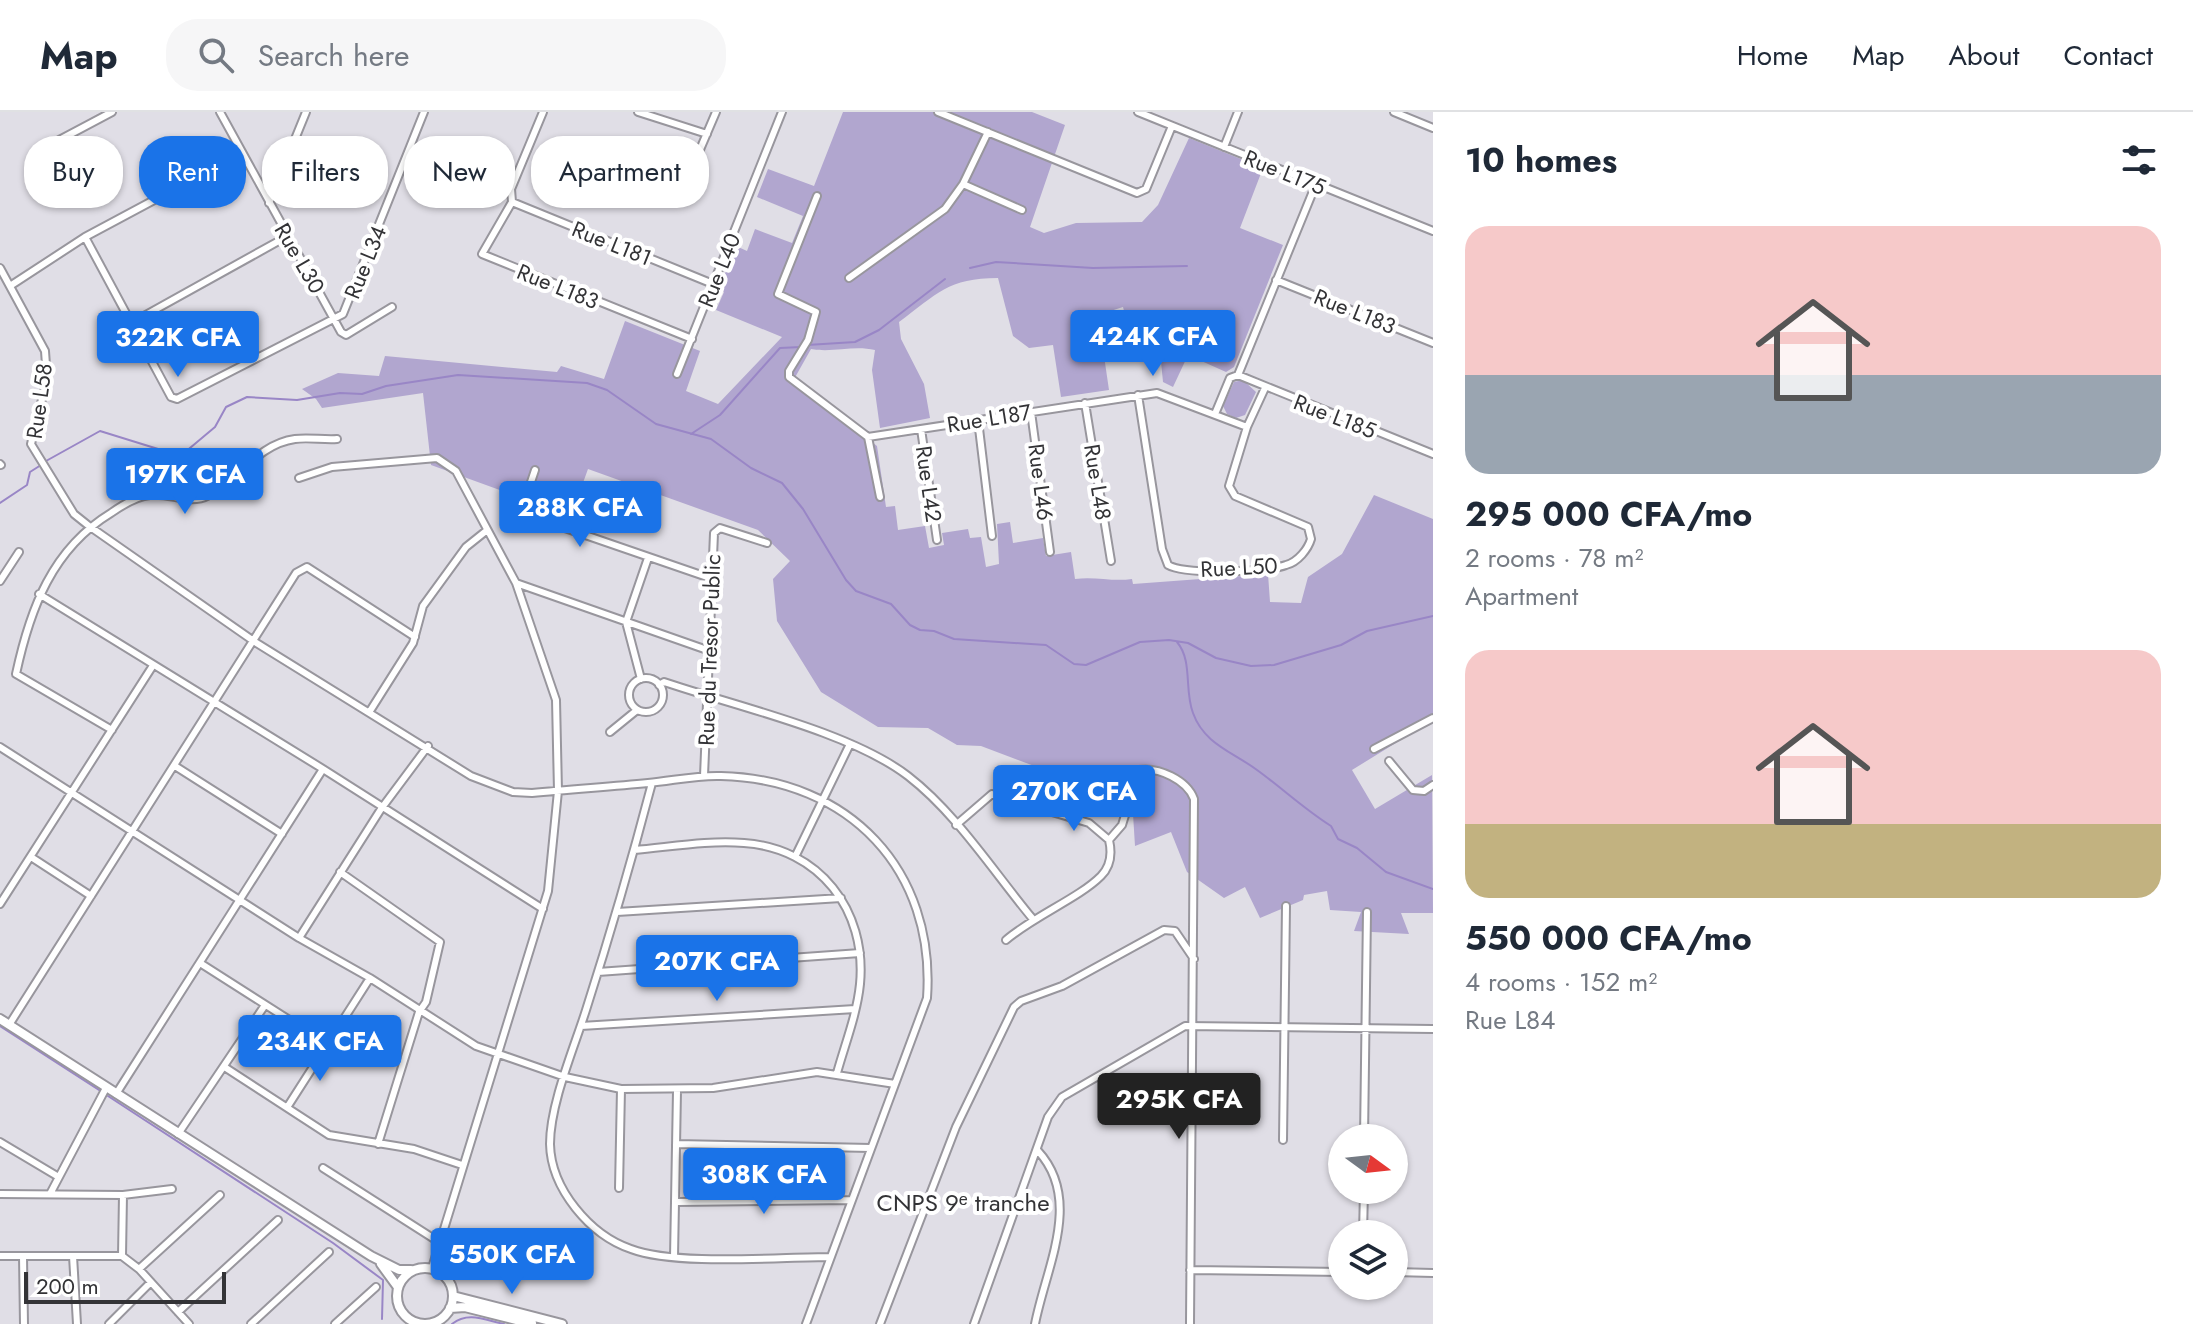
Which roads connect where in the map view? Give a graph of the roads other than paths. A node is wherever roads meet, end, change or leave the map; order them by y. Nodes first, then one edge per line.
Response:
1 (112, 112) edge
2 (220, 112) edge
3 (306, 112) edge
4 (424, 112) edge
5 (543, 112) edge
6 (638, 112) edge
7 (716, 112) edge
8 (782, 112) edge
9 (938, 112) edge
10 (1138, 112) edge
11 (1238, 112) edge
12 (1394, 112) edge
13 (1172, 126) junction
14 (1433, 128) edge
15 (988, 132) junction
16 (707, 134) joint
17 (67, 136) edge
18 (233, 136) edge
19 (296, 136) edge
20 (1224, 147) junction
21 (246, 160) edge
22 (515, 179) edge
23 (963, 184) junction
24 (1316, 184) junction
25 (262, 190) edge
26 (817, 196) dead end
27 (515, 203) edge
28 (139, 208) edge
29 (272, 208) edge
30 (509, 208) edge
31 (1022, 210) dead end
32 (1433, 231) edge
33 (85, 237) junction
34 (286, 237) junction
35 (0, 268) edge
36 (849, 278) dead end
37 (1276, 280) junction
38 (713, 284) junction
39 (10, 286) junction
40 (392, 307) dead end
41 (335, 319) junction
42 (133, 322) junction
43 (692, 339) junction
44 (1433, 343) edge
45 (677, 374) dead end
46 (1238, 375) junction
47 (1265, 388) junction
48 (1138, 395) junction
49 (1085, 403) junction
50 (1031, 412) junction
51 (1215, 414) junction
52 (978, 420) junction
53 (1247, 427) junction
54 (921, 429) junction
55 (868, 437) junction
56 (337, 439) dead end
57 (1433, 454) edge
58 (535, 470) dead end
59 (299, 478) dead end
60 (880, 497) dead end
61 (89, 526) junction
62 (486, 531) junction
63 (992, 536) dead end
64 (937, 540) dead end
65 (767, 543) dead end
66 (19, 552) dead end
67 (1050, 552) dead end
68 (648, 558) junction
69 (1111, 561) dead end
70 (3, 570) edge
71 (710, 578) junction
72 (0, 581) edge
73 (516, 583) junction
74 (39, 594) junction
75 (626, 622) junction
76 (415, 637) junction
77 (255, 642) junction
78 (710, 651) junction
79 (152, 667) junction
80 (641, 679) junction
81 (659, 685) junction
82 (710, 698) junction
83 (213, 704) junction
84 (637, 710) junction
85 (370, 711) junction
86 (1433, 718) edge
87 (112, 730) junction
88 (610, 732) dead end
89 (850, 744) junction
90 (428, 746) junction
91 (0, 747) edge
92 (1374, 749) dead end
93 (1389, 761) dead end
94 (175, 766) junction
95 (323, 769) junction
96 (704, 776) junction
97 (652, 783) junction
98 (1433, 785) edge
99 (558, 791) junction
100 (72, 792) junction
101 (824, 802) junction
102 (381, 809) junction
103 (956, 825) junction
104 (134, 829) junction
105 (282, 834) junction
106 (1109, 840) junction
107 (634, 850) junction
108 (796, 855) junction
109 (31, 857) junction
110 (340, 872) junction
111 (91, 896) junction
112 (841, 898) junction
113 (239, 899) junction
114 (0, 904) edge
115 (1286, 906) dead end
116 (543, 909) junction
117 (617, 912) junction
118 (1367, 912) dead end
119 (1032, 918) junction
120 (299, 938) junction
121 (1006, 940) dead end
122 (860, 953) junction
123 (1194, 959) junction
124 (200, 963) junction
125 (598, 972) junction
126 (370, 978) junction
127 (265, 1005) junction
128 (855, 1009) junction
129 (419, 1012) junction
130 (0, 1019) edge
131 (9, 1025) junction
132 (581, 1026) junction
133 (1193, 1027) junction
134 (1287, 1028) junction
135 (1366, 1028) junction
136 (1433, 1029) edge
137 (327, 1044) junction
138 (497, 1052) junction
139 (226, 1068) junction
140 (837, 1073) junction
141 (565, 1077) junction
142 (895, 1084) junction
143 (106, 1088) junction
144 (621, 1089) junction
145 (677, 1091) junction
146 (116, 1094) junction
147 (288, 1106) junction
148 (1364, 1124) edge
149 (178, 1134) junction
150 (1283, 1140) dead end
151 (0, 1142) edge
152 (378, 1144) junction
153 (676, 1144) junction
154 (871, 1148) junction
155 (1038, 1151) junction
156 (462, 1165) junction
157 (323, 1168) dead end
158 (57, 1176) junction
159 (619, 1188) dead end
160 (172, 1189) dead end
161 (0, 1194) edge
162 (50, 1194) junction
163 (123, 1195) junction
164 (220, 1195) dead end
165 (851, 1200) junction
166 (677, 1202) junction
167 (278, 1220) dead end
168 (439, 1242) junction
169 (329, 1252) dead end
170 (0, 1256) edge
171 (23, 1256) junction
172 (73, 1256) junction
173 (122, 1256) junction
174 (371, 1256) junction
175 (674, 1257) junction
176 (830, 1257) junction
177 (432, 1268) junction
178 (139, 1269) junction
179 (411, 1270) junction
180 (1190, 1270) junction
181 (1328, 1272) edge
182 (1408, 1272) edge
183 (1433, 1273) edge
184 (151, 1282) junction
185 (397, 1286) junction
186 (376, 1287) dead end
187 (453, 1296) junction
188 (450, 1308) junction
189 (178, 1312) junction
190 (405, 1316) junction
191 (185, 1323) edge
192 (24, 1324) edge
193 (77, 1324) edge
194 (109, 1324) edge
195 (251, 1324) edge
196 (335, 1324) edge
197 (398, 1324) edge
198 (532, 1324) edge
199 (562, 1324) edge
200 (806, 1324) edge
201 (880, 1324) edge
202 (974, 1324) edge
203 (1035, 1324) edge
204 (1190, 1324) edge

1 - 17 street
2 - 18 street, Rue L30
3 - 19 street
4 - 41 street, Rue L34
5 - 22 street
6 - 16 street
7 - 16 street
8 - 38 street, Rue L40
9 - 15 street
10 - 13 street, Rue L175
11 - 20 street
12 - 14 street
13 - 15 street
13 - 20 street, Rue L175
15 - 23 street
20 - 24 street, Rue L175
21 - 25 street, Rue L30
23 - 31 street
23 - 36 street
24 - 32 street, Rue L175
24 - 37 street
26 - 55 street
27 - 38 street, Rue L181
28 - 33 street
29 - 34 street, Rue L30
30 - 43 street, Rue L183
33 - 39 street
33 - 42 street
34 - 41 street, Rue L30
34 - 42 street
35 - 39 street, Rue L58
37 - 44 street, Rue L183
37 - 46 street
38 - 43 street, Rue L40
39 - 61 street, Rue L58
40 - 41 street
41 - 42 street
43 - 45 street, Rue L40
46 - 47 street, Rue L185
46 - 51 street
47 - 53 street, Rue L50
47 - 57 street, Rue L185
48 - 49 street, Rue L187
48 - 51 street, Rue L187
48 - 53 street, Rue L50
49 - 50 street, Rue L187
49 - 69 street, Rue L48
50 - 52 street, Rue L187
50 - 67 street, Rue L46
51 - 53 street, Rue L187
52 - 54 street, Rue L187
52 - 63 street
54 - 55 street, Rue L187
54 - 64 street, Rue L42
55 - 60 street
56 - 61 street
58 - 68 street
59 - 62 street
61 - 74 street
61 - 77 street
62 - 73 street
62 - 76 street
65 - 71 street, Rue du Tresor Public
66 - 70 street
68 - 71 street
68 - 75 street
70 - 72 street
71 - 78 street, Rue du Tresor Public
73 - 75 street
73 - 99 street
74 - 79 street
74 - 87 street
75 - 78 street
75 - 80 street
76 - 77 street
76 - 85 street
77 - 83 street
77 - 85 street
78 - 82 street, Rue du Tresor Public
79 - 83 street
79 - 87 street
80 - 81 street
80 - 84 street
81 - 82 street
81 - 84 street
82 - 89 street
82 - 96 street, Rue du Tresor Public
83 - 94 street
83 - 95 street
84 - 88 street
85 - 90 street
86 - 92 street
87 - 100 street
89 - 101 street
89 - 103 street
90 - 99 street
90 - 102 street
91 - 100 street
93 - 98 street
94 - 104 street
94 - 105 street
95 - 102 street
95 - 105 street
96 - 97 street
96 - 101 street
97 - 99 street
97 - 107 street
99 - 116 street
100 - 104 street
100 - 109 street
101 - 108 street
101 - 142 street
102 - 110 street
102 - 116 street
103 - 106 street
103 - 119 street
104 - 111 street
104 - 113 street
105 - 113 street
106 - 119 street
106 - 123 street
107 - 108 street
107 - 117 street
108 - 112 street
109 - 111 street
109 - 114 street
110 - 120 street
110 - 129 street
111 - 131 street
112 - 117 street
112 - 122 street
113 - 120 street
113 - 124 street
115 - 134 street
116 - 138 street
117 - 125 street
118 - 135 street
119 - 121 street
120 - 126 street
122 - 125 street
122 - 128 street
123 - 133 street
123 - 201 street
124 - 127 street
124 - 146 street
125 - 132 street
126 - 129 street
126 - 137 street
127 - 137 street
127 - 139 street
128 - 132 street
128 - 140 street
129 - 138 street
129 - 152 street
130 - 131 street
131 - 143 street
132 - 141 street
133 - 134 street
133 - 155 street
133 - 180 street
134 - 135 street
134 - 150 street
135 - 136 street
135 - 148 street
137 - 147 street
138 - 141 street
138 - 156 street
139 - 147 street
139 - 149 street
140 - 142 street
140 - 145 street
141 - 144 street
141 - 175 street
142 - 154 street
143 - 146 street
143 - 158 street
144 - 145 street
144 - 159 street
145 - 153 street
146 - 149 street
147 - 152 street
149 - 174 street
151 - 158 street
152 - 156 street
153 - 154 street
153 - 166 street
154 - 165 street
155 - 202 street
155 - 203 street
156 - 168 street
157 - 168 street
158 - 162 street
160 - 163 street
161 - 162 street
162 - 163 street
163 - 173 street
164 - 178 street
165 - 166 street
165 - 176 street
166 - 175 street
167 - 189 street
168 - 177 street
169 - 195 street
170 - 171 street
171 - 172 street
171 - 192 street
172 - 173 street
172 - 193 street
173 - 178 street
174 - 179 street
174 - 185 street
175 - 176 street
176 - 200 street
177 - 179 street
177 - 187 street
178 - 184 street
179 - 185 street
180 - 181 street
180 - 204 street
182 - 183 street
184 - 189 street
184 - 194 street
185 - 190 street
186 - 196 street
187 - 188 street
187 - 199 street
188 - 190 street
188 - 198 street
189 - 191 street
190 - 197 street

